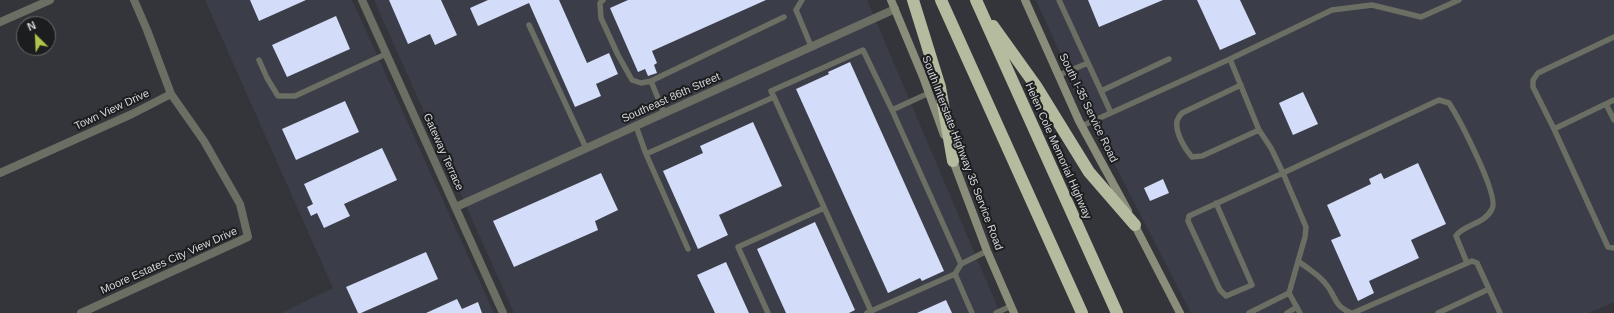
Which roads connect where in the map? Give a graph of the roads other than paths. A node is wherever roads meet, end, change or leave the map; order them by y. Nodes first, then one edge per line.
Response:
1 (50, 0) edge
2 (134, 0) edge
3 (362, 0) edge
4 (603, 0) edge
5 (802, 0) edge
6 (891, 0) edge
7 (913, 0) edge
8 (941, 0) edge
9 (1025, 0) edge
10 (1059, 0) edge
11 (1459, 0) edge
12 (977, 2) edge
13 (895, 9) junction
14 (784, 17) dead end
15 (0, 22) edge
16 (529, 25) dead end
17 (1614, 37) edge
18 (811, 46) junction
19 (386, 54) junction
20 (1169, 59) dead end
21 (1230, 59) junction
22 (260, 60) dead end
23 (1088, 63) junction
24 (1059, 75) junction
25 (650, 81) junction
26 (1241, 85) junction
27 (1101, 91) junction
28 (929, 93) junction
29 (171, 94) junction
30 (774, 97) junction
31 (1614, 100) edge
32 (1606, 104) junction
33 (892, 110) junction
34 (664, 113) junction
35 (1111, 113) junction
36 (1614, 120) edge
37 (636, 126) junction
38 (1082, 126) junction
39 (1554, 129) junction
40 (1259, 130) junction
41 (586, 148) junction
42 (646, 154) junction
43 (953, 161) junction
44 (0, 172) edge
45 (1283, 173) junction
46 (1216, 204) junction
47 (456, 207) junction
48 (824, 208) junction
49 (1135, 225) junction
50 (1614, 248) edge
51 (688, 249) dead end
52 (987, 252) junction
53 (1298, 261) junction
54 (961, 264) junction
55 (1467, 264) junction
56 (955, 274) junction
57 (1489, 289) junction
58 (1289, 293) junction
59 (1012, 310) edge
60 (1299, 310) edge
61 (870, 312) edge
62 (81, 313) edge
63 (503, 313) edge
64 (768, 313) edge
65 (972, 313) edge
66 (996, 313) edge
67 (1082, 313) edge
68 (1117, 313) edge
69 (1180, 313) edge
70 (1249, 313) edge
71 (1287, 313) edge
72 (1352, 313) edge
73 (1438, 313) edge
74 (1500, 313) edge

1 - 15 street
2 - 29 street
3 - 19 street, Gateway Terrace
4 - 25 lane
5 - 18 lane
6 - 13 main road, South Interstate Highway 35 Service Road
7 - 43 highway
8 - 67 highway
9 - 24 main road, South I-35 Service Road
10 - 23 lane
11 - 21 lane
12 - 49 highway
12 - 68 highway, Helen Cole Memorial Highway
13 - 18 street, Southeast 86th Street
13 - 28 main road, South Interstate Highway 35 Service Road
14 - 25 lane
16 - 41 lane
17 - 39 lane
18 - 34 street, Southeast 86th Street
19 - 22 lane
19 - 47 street, Gateway Terrace
20 - 27 lane
21 - 26 lane
21 - 35 lane
23 - 24 lane
23 - 27 lane
24 - 38 main road, South I-35 Service Road
25 - 34 lane
26 - 40 lane
26 - 40 lane
27 - 35 lane
28 - 33 lane
28 - 43 main road, South Interstate Highway 35 Service Road
29 - 44 street, Town View Drive
29 - 62 street, Moore Estates City View Drive
30 - 33 lane
30 - 42 lane
30 - 48 lane
31 - 32 lane
32 - 36 lane
32 - 39 lane
33 - 54 lane
34 - 37 street, Southeast 86th Street
35 - 38 lane
37 - 41 street, Southeast 86th Street
37 - 42 lane
38 - 49 main road, South I-35 Service Road
39 - 50 lane
40 - 45 lane
41 - 47 street, Southeast 86th Street
42 - 51 lane
43 - 52 main road, South Interstate Highway 35 Service Road
45 - 46 lane
45 - 53 lane
45 - 55 lane
46 - 46 lane
47 - 63 street, Gateway Terrace
48 - 61 lane
48 - 64 lane
49 - 69 main road
52 - 54 lane
52 - 59 main road, South Interstate Highway 35 Service Road
53 - 58 lane
53 - 72 lane
54 - 56 lane
55 - 57 lane
55 - 72 lane
56 - 61 lane
56 - 65 lane
57 - 73 lane
57 - 74 lane
58 - 60 lane
58 - 70 lane
59 - 66 lane
60 - 71 lane

